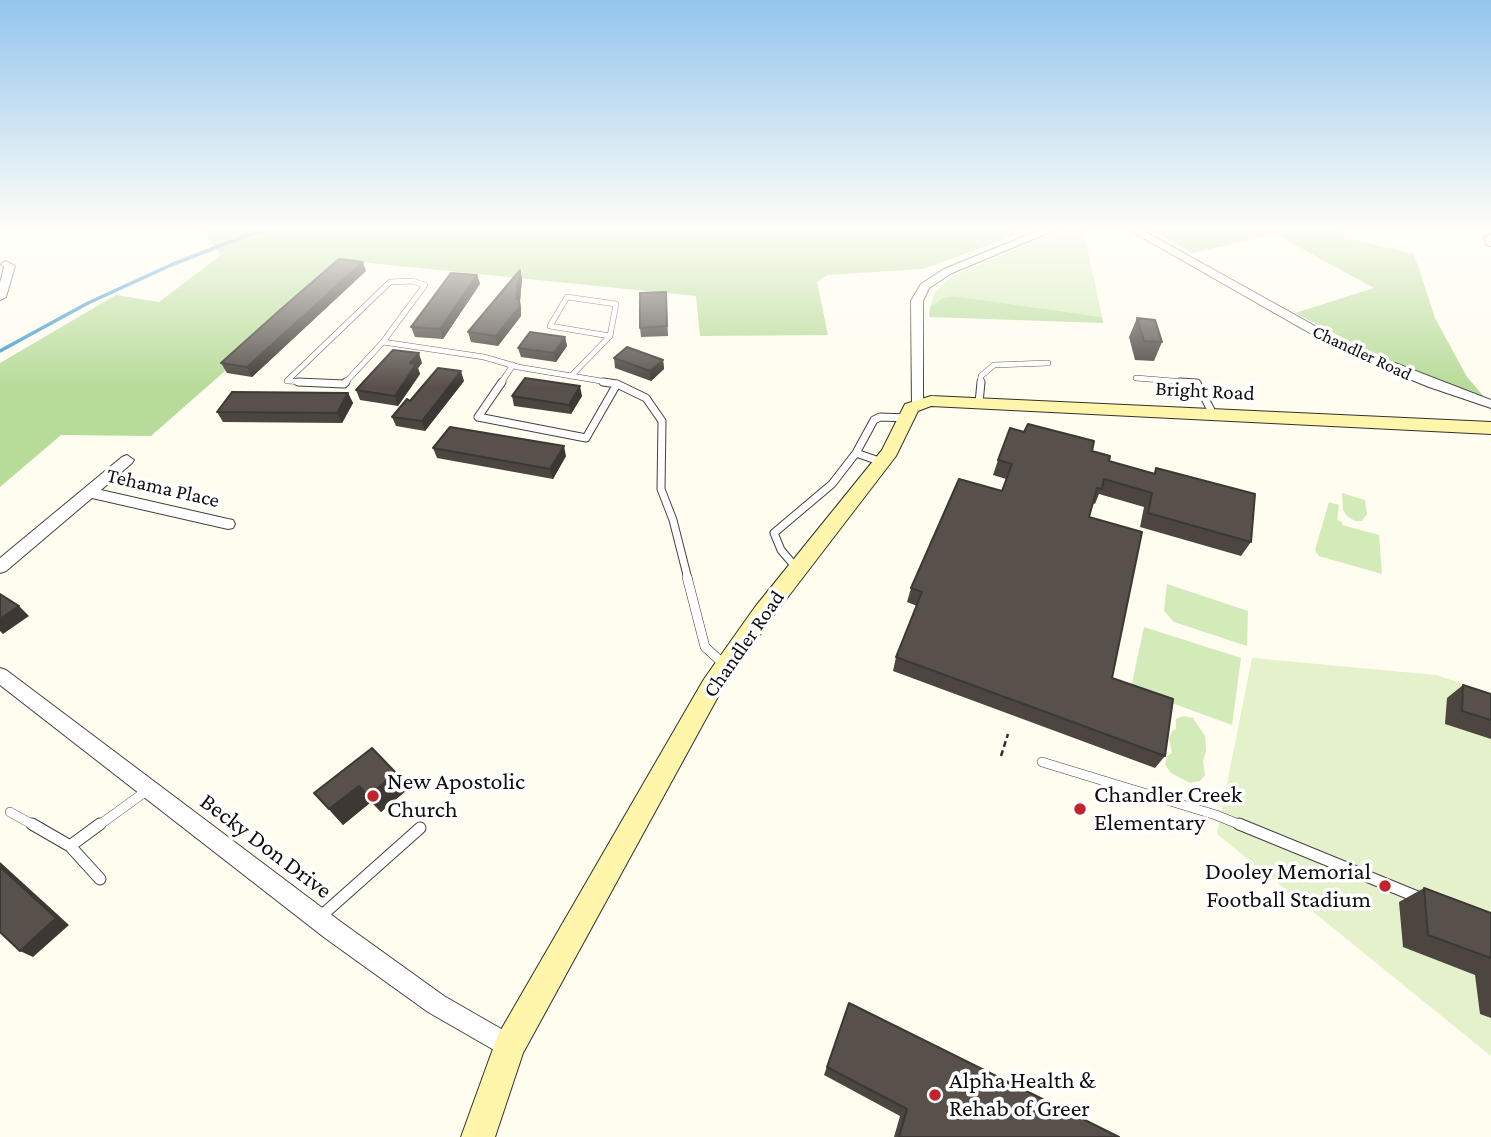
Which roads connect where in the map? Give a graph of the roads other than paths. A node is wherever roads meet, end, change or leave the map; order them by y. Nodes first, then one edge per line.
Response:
1 (6, 280) edge
2 (934, 280) edge
3 (1224, 280) edge
4 (0, 297) edge
5 (610, 336) junction
6 (383, 342) junction
7 (1048, 363) dead end
8 (513, 365) junction
9 (571, 376) junction
10 (1136, 378) dead end
11 (617, 384) junction
12 (979, 403) junction
13 (1491, 404) edge
14 (912, 411) junction
15 (1213, 414) junction
16 (1491, 428) edge
17 (856, 453) junction
18 (127, 460) dead end
19 (882, 462) junction
20 (89, 492) junction
21 (228, 524) dead end
22 (0, 568) edge
23 (798, 570) junction
24 (726, 666) junction
25 (0, 675) edge
26 (1042, 762) dead end
27 (149, 789) junction
28 (10, 812) dead end
29 (419, 828) dead end
30 (70, 846) junction
31 (100, 878) dead end
32 (1430, 901) edge
33 (318, 919) junction
34 (509, 1046) junction
35 (478, 1137) edge

1 - 4 street
2 - 14 street
3 - 13 street, Chandler Road
5 - 5 lane
5 - 9 lane
6 - 6 lane
6 - 8 lane
7 - 12 lane
8 - 9 lane
8 - 11 lane
9 - 11 lane
10 - 15 lane
11 - 24 lane
12 - 14 street, Bright Road
12 - 15 street, Bright Road
14 - 17 lane
14 - 19 street, Chandler Road
15 - 16 street, Bright Road
17 - 19 lane
17 - 23 lane
18 - 20 street
19 - 23 street, Chandler Road
20 - 21 street, Tehama Place
20 - 22 street
23 - 24 street, Chandler Road
24 - 34 street, Chandler Road
25 - 27 street, Becky Don Drive
26 - 32 lane
27 - 30 lane
27 - 33 street, Becky Don Drive
28 - 30 lane
29 - 33 lane
30 - 31 lane
33 - 34 street, Becky Don Drive
34 - 35 street, Chandler Road

